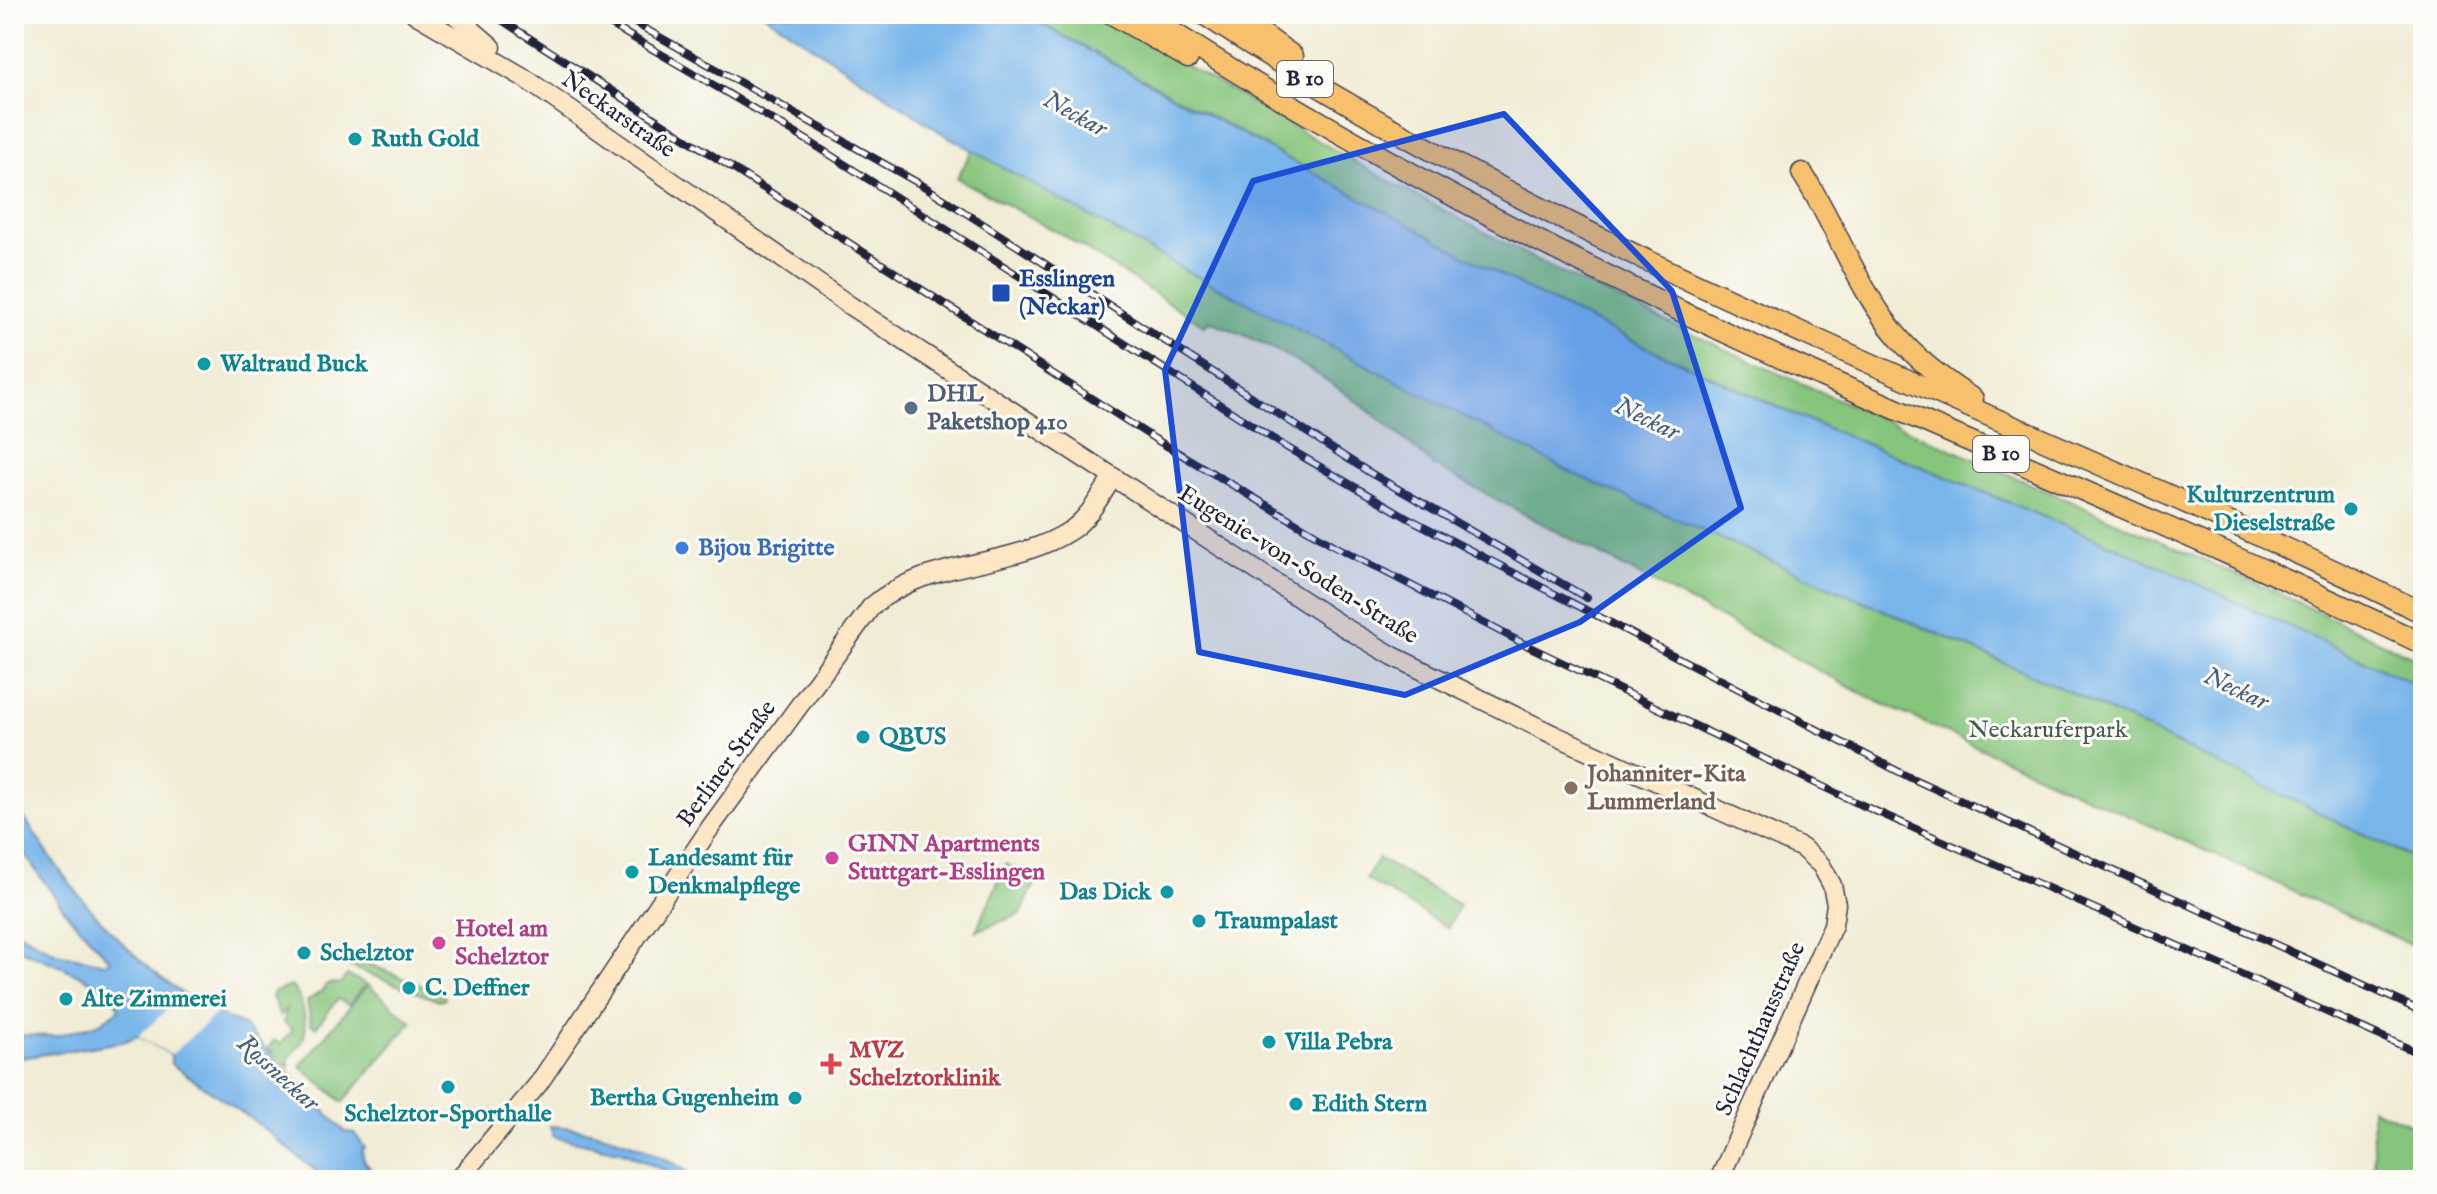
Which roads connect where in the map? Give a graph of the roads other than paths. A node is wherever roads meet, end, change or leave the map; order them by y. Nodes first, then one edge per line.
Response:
1 (415, 14) edge
2 (454, 14) edge
3 (1112, 14) edge
4 (1144, 14) edge
5 (1203, 14) edge
6 (1235, 14) edge
7 (523, 77) junction
8 (1345, 137) junction
9 (1409, 140) junction
10 (1802, 173) dead end
11 (789, 264) joint
12 (2013, 426) junction
13 (1113, 477) junction
14 (2423, 613) edge
15 (2423, 644) edge
16 (1834, 895) joint
17 (458, 1180) edge
18 (1719, 1180) edge

1 - 7 main road, Neckarstraße
2 - 7 main road
3 - 8 highway
4 - 8 highway, B 10
5 - 9 highway, B 10
6 - 9 highway
7 - 11 main road, Neckarstraße
8 - 15 highway, B 10
9 - 12 highway, B 10
10 - 12 highway
11 - 13 main road, Eugenie-von-Soden-Straße
12 - 14 highway, B 10
13 - 16 main road, Eugenie-von-Soden-Straße
13 - 17 main road, Berliner Straße
16 - 18 main road, Schlachthausstraße

